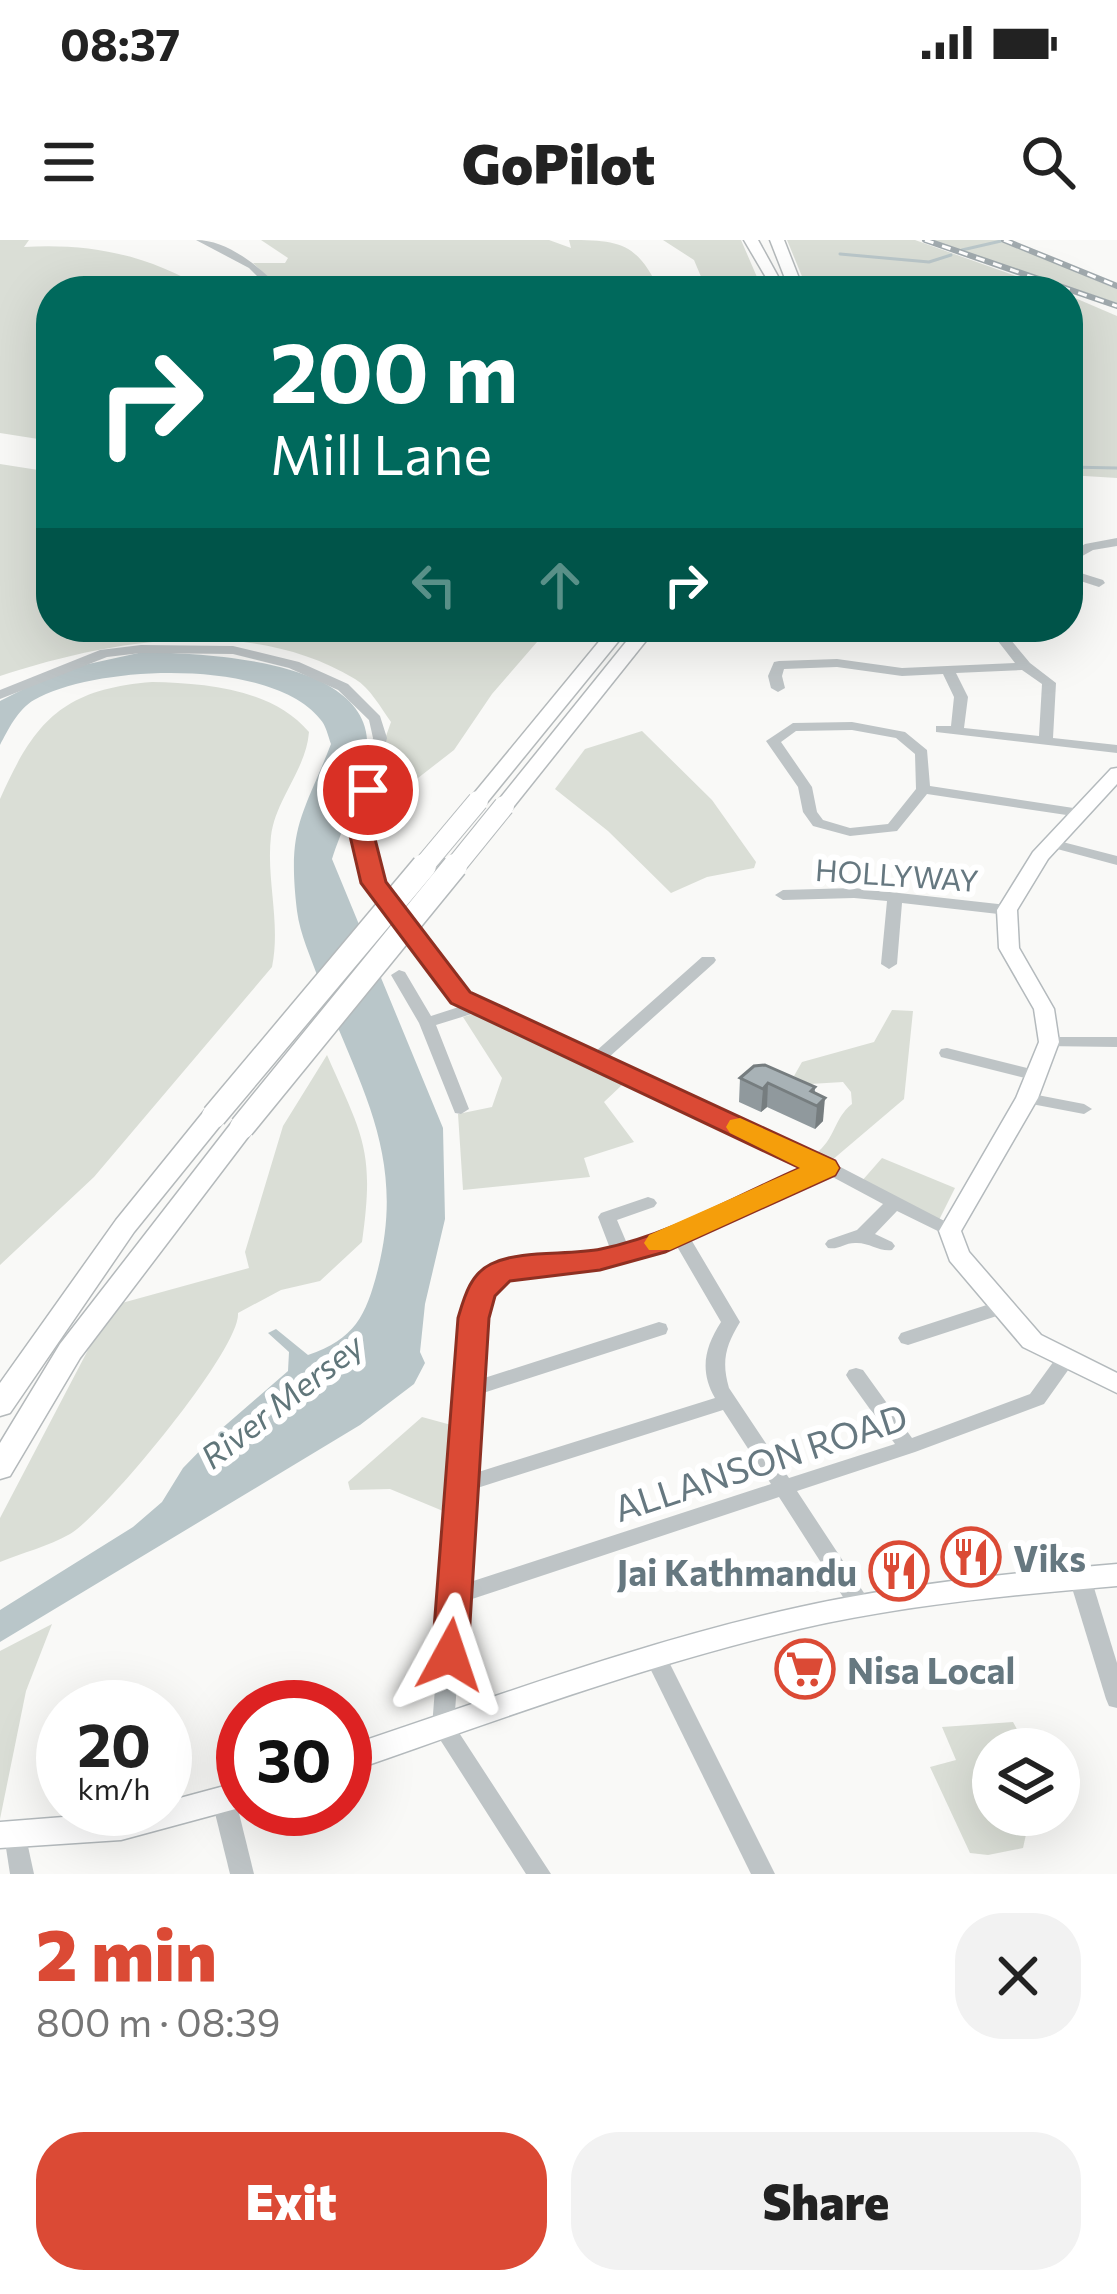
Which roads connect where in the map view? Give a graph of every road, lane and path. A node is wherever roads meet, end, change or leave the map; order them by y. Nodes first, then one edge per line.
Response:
1 (201, 240) edge
2 (751, 240) edge
3 (762, 240) edge
4 (777, 240) edge
5 (262, 276) edge
6 (772, 276) edge
7 (775, 276) edge
8 (791, 276) edge
9 (1117, 542) edge
10 (1083, 551) edge
11 (1083, 578) edge
12 (1100, 583) dead end
13 (609, 642) edge
14 (636, 642) edge
15 (1008, 642) edge
16 (1025, 666) junction
17 (948, 670) junction
18 (778, 688) dead end
19 (0, 694) edge
20 (1046, 739) junction
21 (1117, 749) edge
22 (1117, 773) edge
23 (923, 789) junction
24 (1080, 813) junction
25 (1051, 843) junction
26 (1117, 861) edge
27 (783, 895) dead end
28 (895, 896) junction
29 (1007, 910) junction
30 (709, 960) dead end
31 (889, 964) dead end
32 (399, 976) dead end
33 (479, 1006) junction
34 (428, 1023) junction
35 (1048, 1042) junction
36 (1117, 1042) edge
37 (956, 1050) dead end
38 (595, 1061) junction
39 (1037, 1076) junction
40 (1027, 1098) junction
41 (461, 1109) dead end
42 (1084, 1109) dead end
43 (825, 1168) junction
44 (648, 1203) dead end
45 (893, 1204) junction
46 (950, 1231) junction
47 (679, 1234) junction
48 (863, 1235) junction
49 (834, 1244) dead end
50 (886, 1246) dead end
51 (622, 1255) junction
52 (1002, 1307) junction
53 (658, 1329) dead end
54 (908, 1338) dead end
55 (1066, 1359) junction
56 (856, 1375) dead end
57 (1117, 1384) edge
58 (470, 1390) junction
59 (728, 1401) junction
60 (0, 1405) edge
61 (908, 1447) junction
62 (0, 1468) edge
63 (459, 1486) junction
64 (785, 1488) junction
65 (1117, 1575) edge
66 (1080, 1578) junction
67 (455, 1596) junction
68 (860, 1605) junction
69 (657, 1660) junction
70 (1117, 1700) edge
71 (443, 1727) junction
72 (372, 1751) edge
73 (216, 1802) edge
74 (8, 1835) edge
75 (238, 1836) edge
76 (22, 1874) edge
77 (242, 1874) edge
78 (539, 1874) edge
79 (763, 1874) edge

1 - 5 street
2 - 6 highway
3 - 7 highway
4 - 8 highway
9 - 10 street
11 - 12 street
13 - 60 highway, bridge
14 - 62 highway, bridge
15 - 16 street
16 - 17 street
16 - 20 street
17 - 18 street
17 - 20 street
19 - 33 street
20 - 21 street
22 - 24 main road
23 - 23 street
23 - 24 street
24 - 25 main road
25 - 26 street
25 - 29 main road
27 - 28 street, HOLLYWAY
28 - 29 street, HOLLYWAY
28 - 31 street
29 - 35 main road
30 - 38 street
32 - 34 street
33 - 34 street
33 - 38 street
34 - 41 street
35 - 36 street
35 - 39 main road
37 - 39 street
38 - 43 street
39 - 40 main road
40 - 42 street
40 - 46 main road
43 - 45 street
43 - 47 street
44 - 51 street
45 - 46 street
45 - 48 street
46 - 52 main road
47 - 51 street
47 - 59 street
48 - 49 street
48 - 50 street
51 - 58 street
52 - 54 street
52 - 55 main road
53 - 58 street
55 - 57 main road
55 - 61 street, ALLANSON ROAD
56 - 61 street
58 - 63 street
59 - 63 street
59 - 64 street
61 - 64 street, ALLANSON ROAD
63 - 67 street
64 - 67 street, ALLANSON ROAD
64 - 68 street
65 - 66 main road
66 - 68 main road
66 - 70 street
67 - 71 street
68 - 69 main road
69 - 71 main road
69 - 79 street
71 - 72 main road
71 - 78 street
73 - 74 main road
74 - 76 street
75 - 77 street

